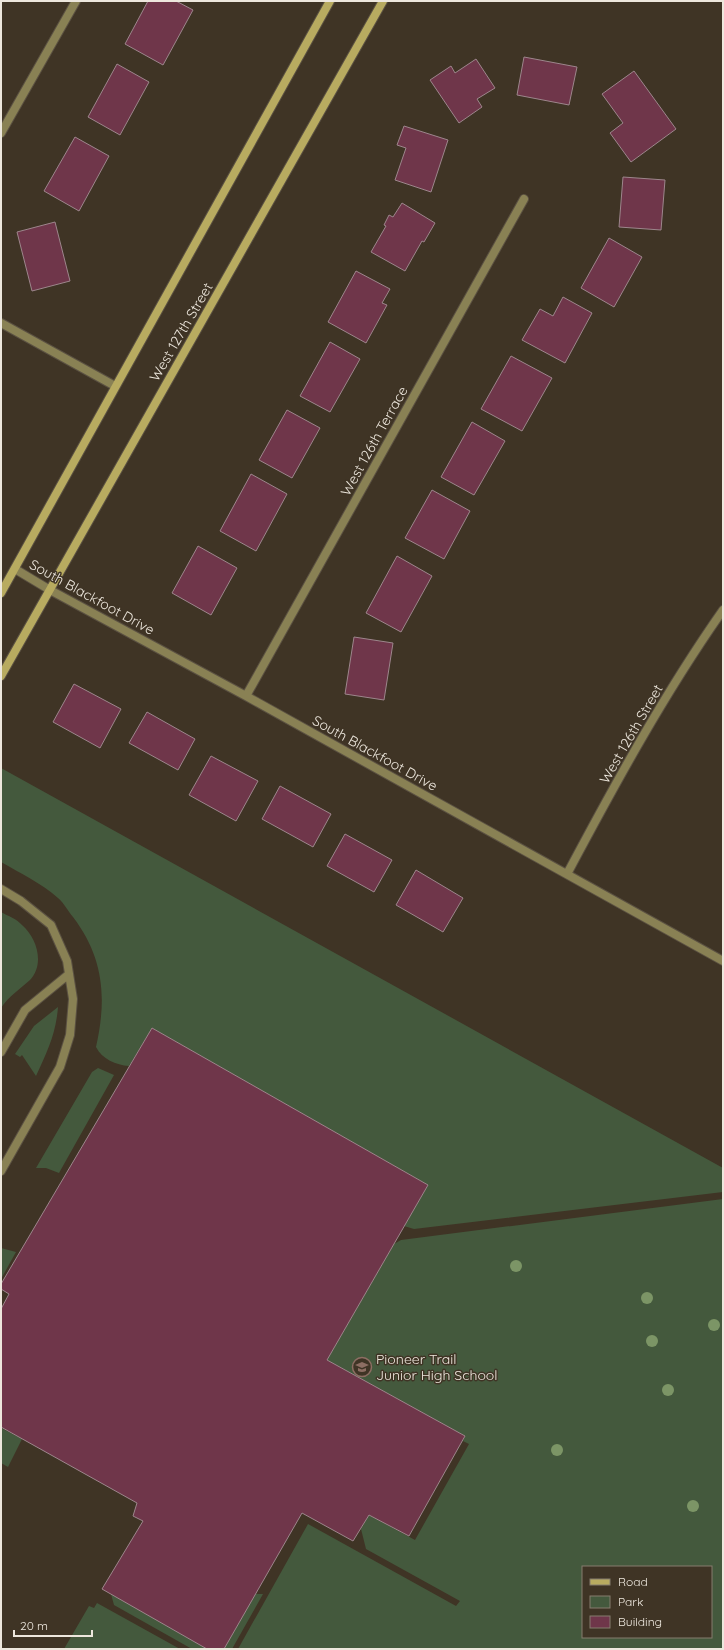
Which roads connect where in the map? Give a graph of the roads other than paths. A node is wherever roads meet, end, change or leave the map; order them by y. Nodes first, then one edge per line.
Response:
1 (76, 1) edge
2 (330, 1) edge
3 (383, 1) edge
4 (1, 133) edge
5 (524, 199) dead end
6 (1, 323) edge
7 (115, 386) junction
8 (15, 569) junction
9 (50, 590) junction
10 (1, 593) edge
11 (723, 610) edge
12 (1, 676) edge
13 (246, 696) junction
14 (567, 874) junction
15 (1, 889) edge
16 (723, 961) edge
17 (69, 974) junction
18 (1, 1052) edge
19 (1, 1171) edge

1 - 4 street
2 - 7 main road
3 - 9 main road, West 127th Street
5 - 13 street, West 126th Terrace
6 - 7 street
7 - 8 main road
8 - 9 street, South Blackfoot Drive
8 - 10 main road
9 - 12 main road, West 127th Street
9 - 13 street, South Blackfoot Drive
11 - 14 street, West 126th Street
13 - 14 street, South Blackfoot Drive
14 - 16 street, South Blackfoot Drive
15 - 17 street
17 - 18 street
17 - 19 street

